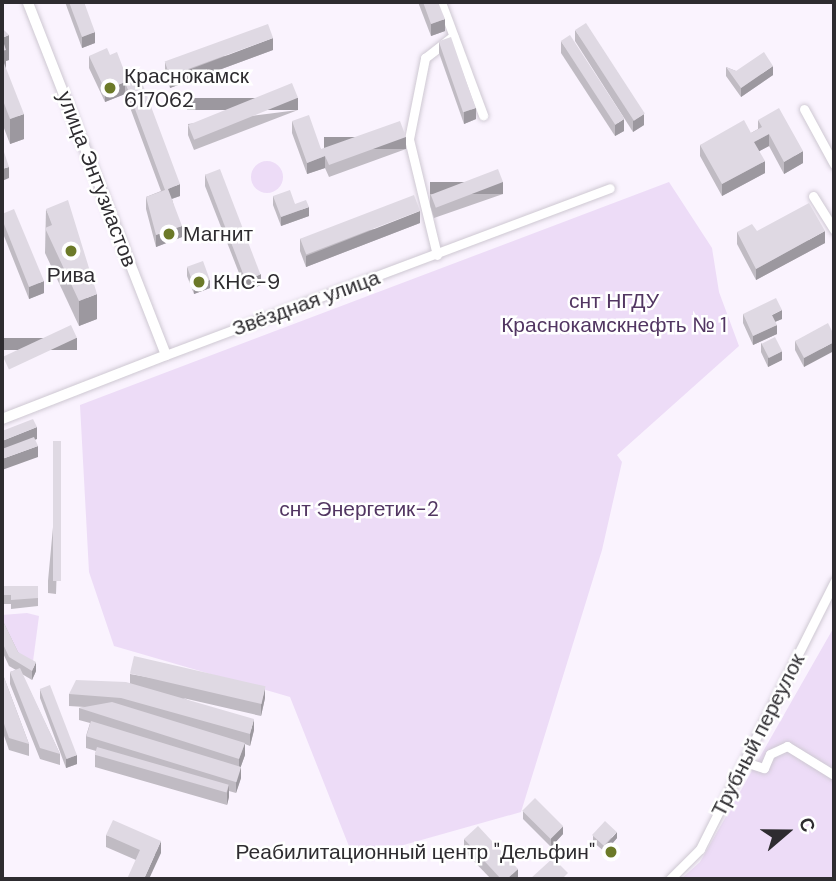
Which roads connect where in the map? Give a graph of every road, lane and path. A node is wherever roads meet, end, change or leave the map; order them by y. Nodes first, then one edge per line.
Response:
1 (28, 2) edge
2 (441, 2) edge
3 (453, 36) junction
4 (804, 110) dead end
5 (483, 116) dead end
6 (834, 164) edge
7 (610, 188) dead end
8 (813, 196) dead end
9 (834, 230) edge
10 (437, 255) junction
11 (166, 355) junction
12 (2, 419) edge
13 (834, 582) edge
14 (745, 762) junction
15 (834, 775) edge
16 (670, 879) edge

1 - 11 street, улица Энтузиастов
2 - 3 street
3 - 5 street
3 - 10 street
4 - 6 street
7 - 10 street, Звёздная улица
8 - 9 street
10 - 11 street, Звёздная улица
11 - 12 street, Звёздная улица
13 - 14 street, Трубный переулок
14 - 15 street
14 - 16 street, Трубный переулок

